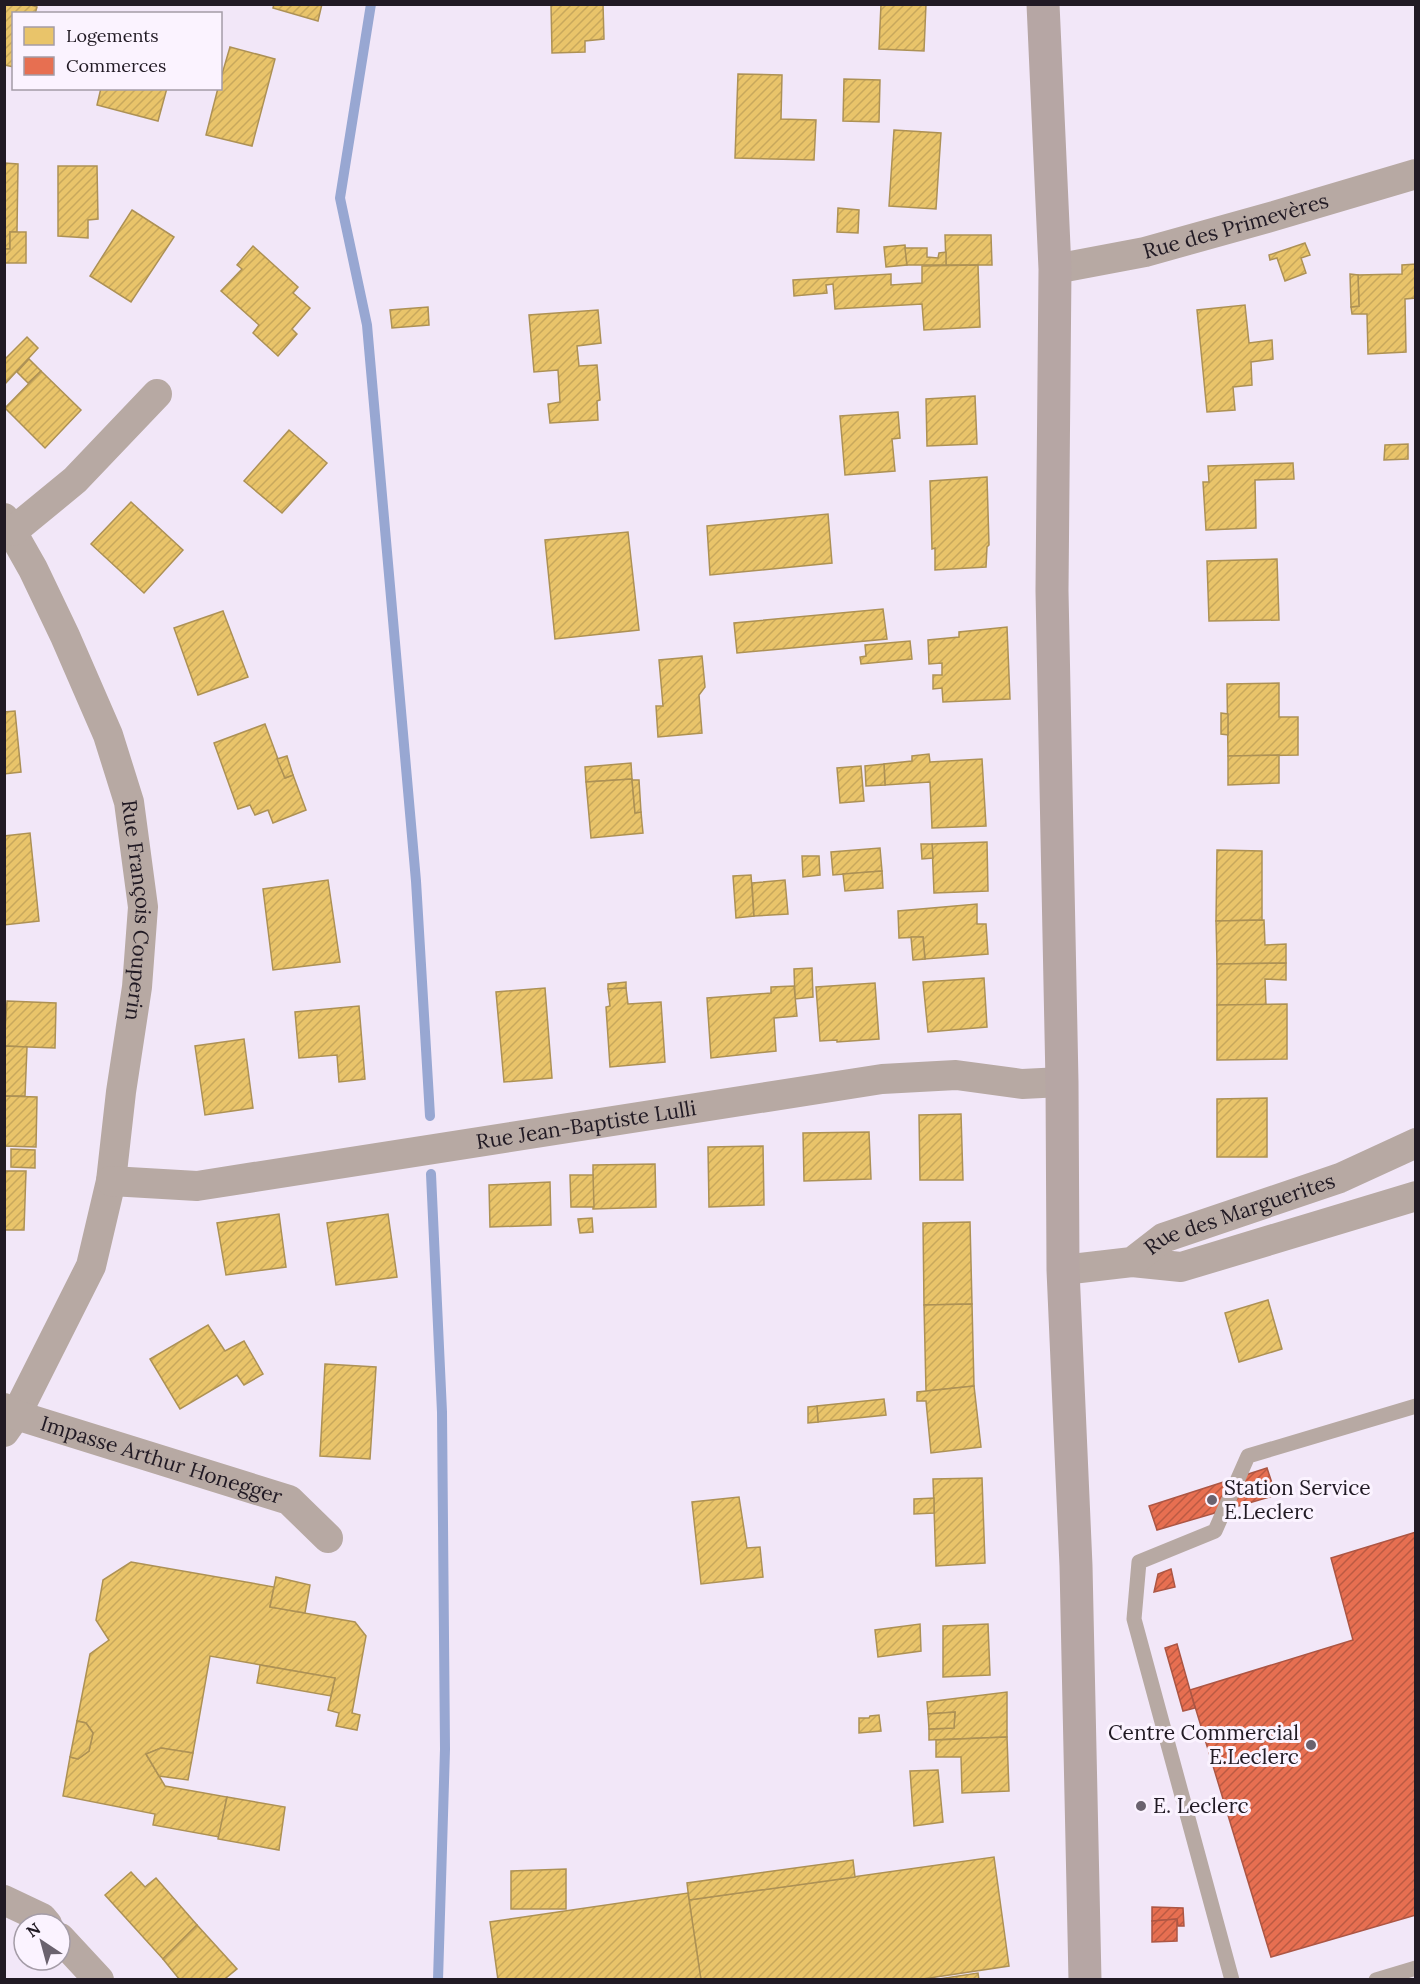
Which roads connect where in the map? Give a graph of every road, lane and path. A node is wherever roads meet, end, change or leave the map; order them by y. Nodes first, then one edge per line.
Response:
1 (1043, 4) edge
2 (1416, 174) edge
3 (1055, 269) junction
4 (157, 394) dead end
5 (9, 524) edge
6 (1062, 1082) junction
7 (1416, 1143) edge
8 (111, 1181) junction
9 (1416, 1196) edge
10 (1132, 1262) junction
11 (1063, 1270) junction
12 (1416, 1406) edge
13 (8, 1418) edge
14 (328, 1538) dead end
15 (4, 1900) edge
16 (29, 1912) edge
17 (72, 1951) edge
18 (1416, 1968) edge
19 (99, 1980) edge
20 (1085, 1980) edge
21 (1232, 1980) edge
22 (1376, 1980) edge

1 - 3 main road
2 - 3 street, Rue des Primevères
3 - 6 main road
4 - 5 street
5 - 8 street, Rue François Couperin
6 - 8 street, Rue Jean-Baptiste Lulli
6 - 11 main road
7 - 10 street, Rue des Marguerites
8 - 13 street, Rue François Couperin
9 - 10 street
10 - 11 street, Rue des Marguerites
11 - 20 main road
12 - 21 lane
13 - 14 street, Impasse Arthur Honegger
15 - 16 street
17 - 19 street
18 - 22 lane

